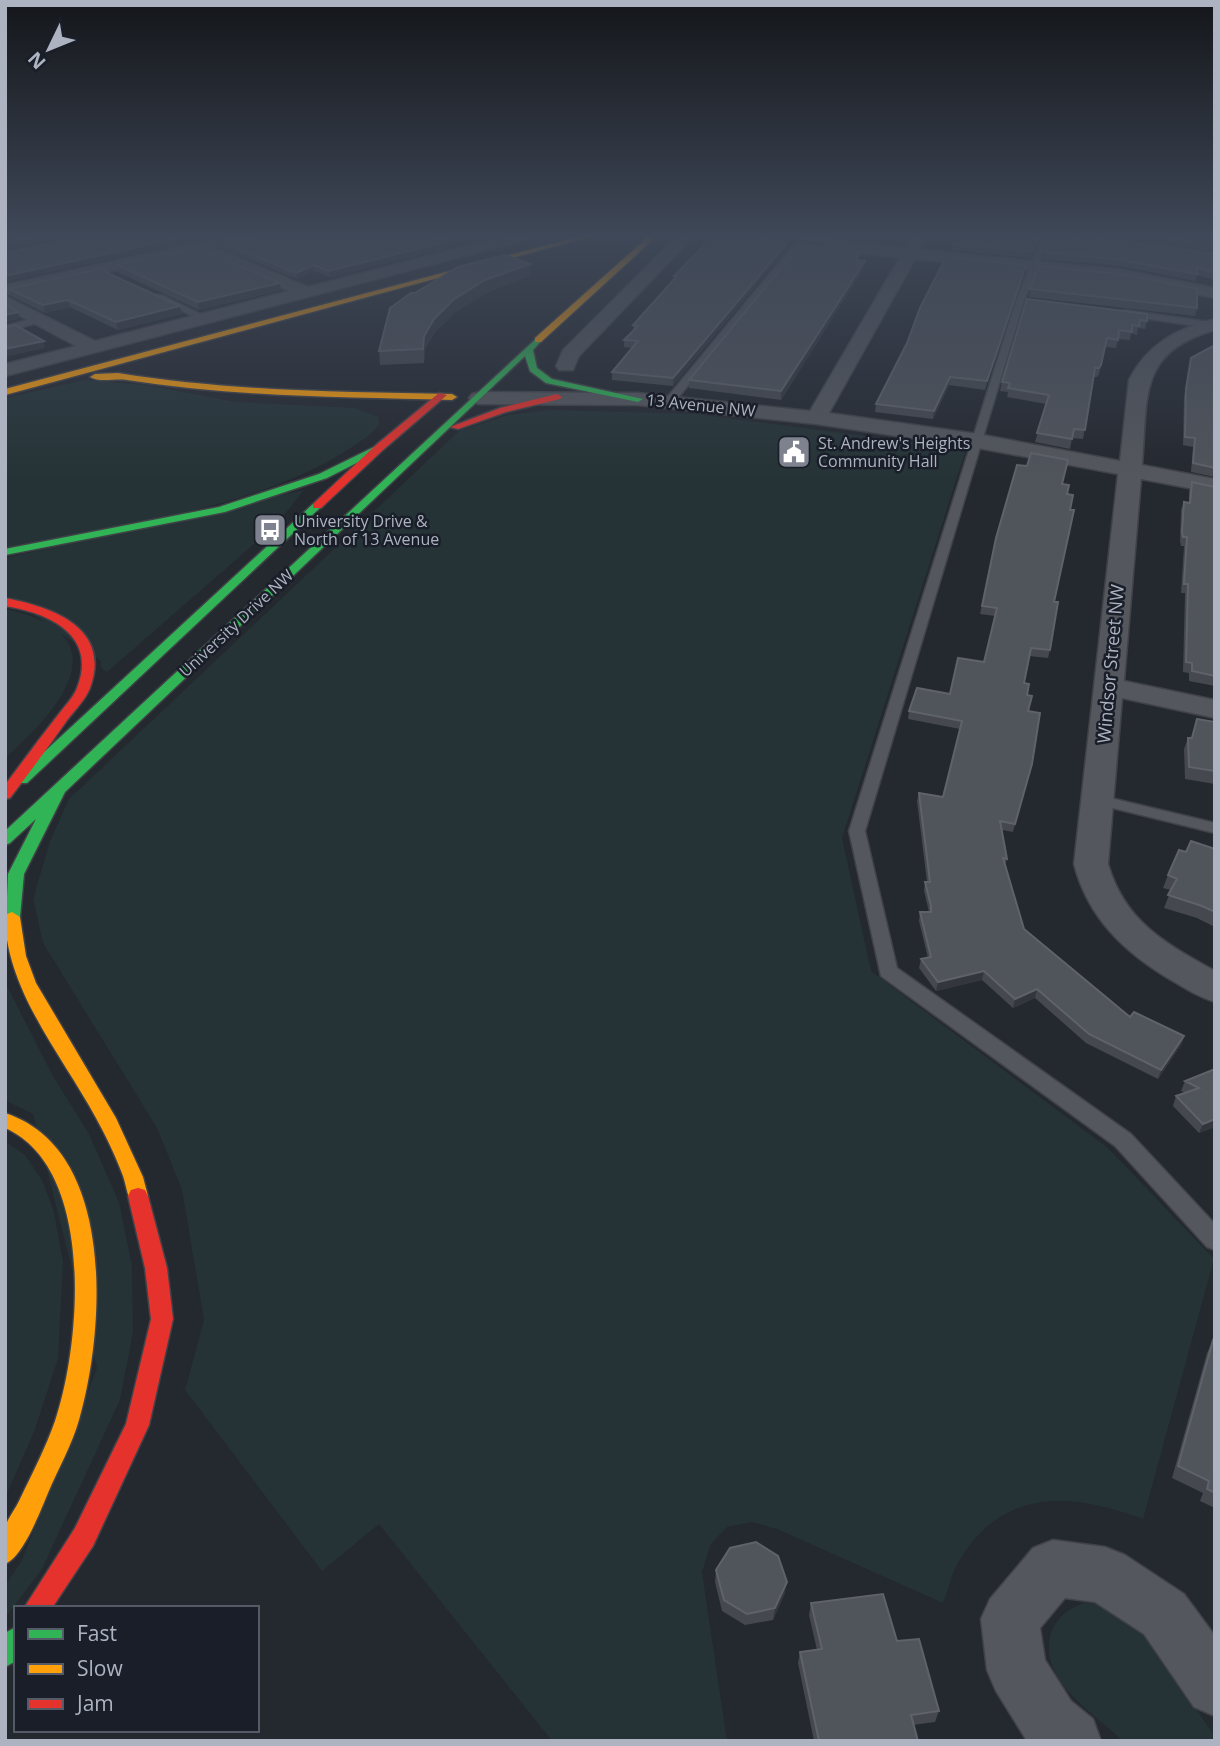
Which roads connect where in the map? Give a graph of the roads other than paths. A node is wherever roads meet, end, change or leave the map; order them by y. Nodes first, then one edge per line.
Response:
1 (38, 317) edge
2 (265, 317) edge
3 (562, 317) edge
4 (606, 317) edge
5 (738, 317) edge
6 (873, 317) edge
7 (1015, 317) edge
8 (1163, 317) edge
9 (204, 318) edge
10 (41, 319) junction
11 (1212, 324) edge
12 (5, 330) edge
13 (90, 346) junction
14 (528, 349) junction
15 (566, 366) dead end
16 (5, 370) edge
17 (459, 379) dead end
18 (6, 387) edge
19 (318, 394) junction
20 (440, 397) junction
21 (557, 397) junction
22 (479, 398) junction
23 (638, 399) junction
24 (669, 402) junction
25 (816, 418) junction
26 (393, 421) junction
27 (431, 439) junction
28 (978, 441) junction
29 (380, 447) junction
30 (1128, 468) junction
31 (1215, 486) edge
32 (5, 552) edge
33 (5, 602) edge
34 (1110, 687) junction
35 (1215, 709) edge
36 (58, 791) junction
37 (5, 795) edge
38 (1098, 800) junction
39 (1215, 828) edge
40 (5, 840) edge
41 (1215, 988) edge
42 (5, 1120) edge
43 (1215, 1240) edge
44 (5, 1552) edge
45 (38, 1606) edge
46 (1215, 1686) edge
47 (1052, 1734) edge

1 - 10 street
2 - 18 main road
3 - 14 main road, University Drive NW
4 - 15 street
5 - 24 lane
6 - 25 street
7 - 28 lane
8 - 11 lane
9 - 13 street
10 - 12 lane
10 - 13 street
11 - 30 street, Windsor Street NW
13 - 16 street
14 - 22 main road, University Drive NW
14 - 23 main road
17 - 20 main road, University Drive NW
18 - 19 main road, 13 Avenue NW
19 - 20 main road, 13 Avenue NW
19 - 26 main road
20 - 22 main road, 13 Avenue NW
20 - 26 main road, University Drive NW
21 - 22 street, 13 Avenue NW
21 - 23 street, 13 Avenue NW
21 - 27 main road
22 - 27 main road, University Drive NW
23 - 24 street, 13 Avenue NW
24 - 25 street, 13 Avenue NW
25 - 28 street, 13 Avenue NW
26 - 29 main road, University Drive NW
27 - 36 main road, University Drive NW
28 - 30 street, 13 Avenue NW
28 - 43 lane
29 - 32 main road
29 - 37 main road, University Drive NW
30 - 31 street, 13 Avenue NW
30 - 34 street, Windsor Street NW
33 - 37 main road
34 - 35 street
34 - 38 street, Windsor Street NW
36 - 40 main road, University Drive NW
36 - 45 main road
38 - 39 lane
38 - 41 street, Windsor Street NW
42 - 44 main road
46 - 47 street

